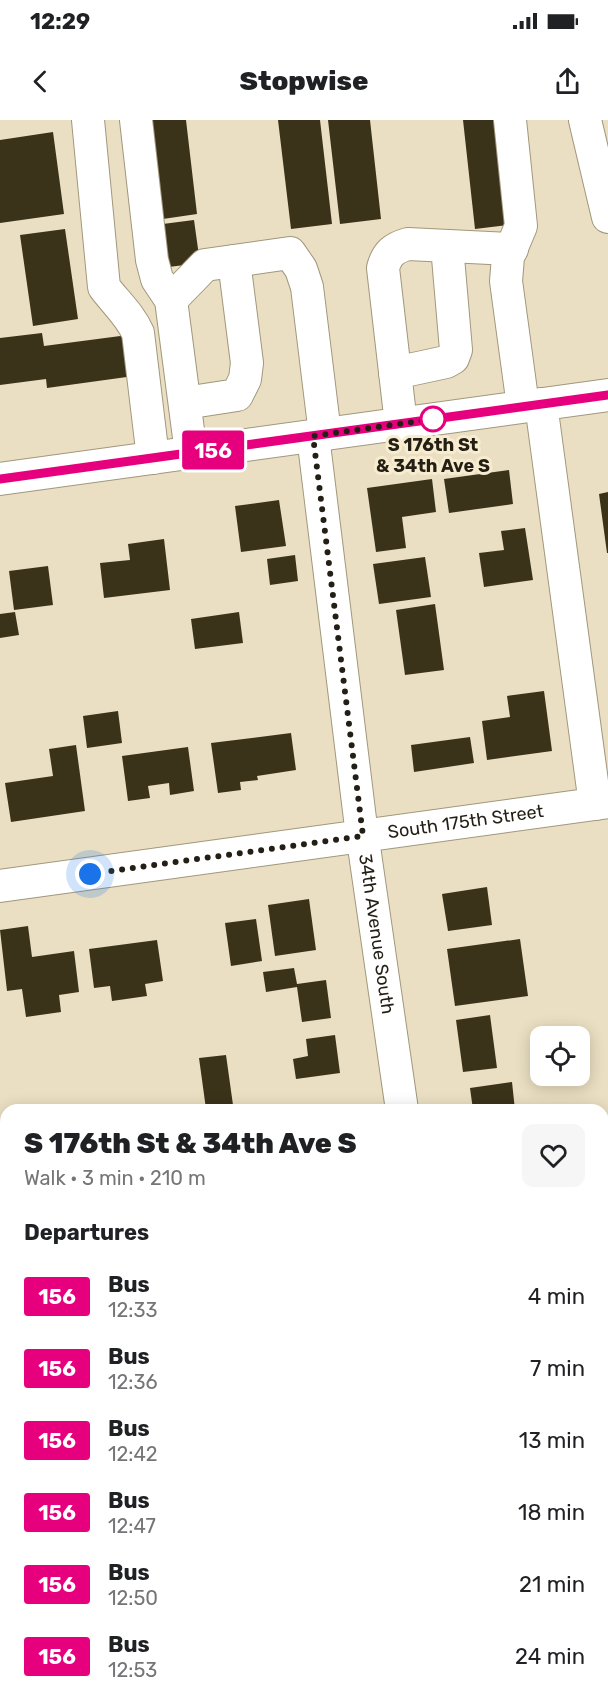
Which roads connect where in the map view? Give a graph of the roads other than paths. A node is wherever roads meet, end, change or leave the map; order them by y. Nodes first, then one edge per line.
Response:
1 (88, 120) edge
2 (136, 120) edge
3 (510, 120) edge
4 (585, 120) edge
5 (608, 217) edge
6 (447, 246) junction
7 (512, 249) junction
8 (234, 261) junction
9 (171, 300) junction
10 (395, 373) junction
11 (608, 394) edge
12 (184, 403) junction
13 (532, 405) junction
14 (400, 424) junction
15 (319, 435) junction
16 (191, 453) junction
17 (153, 458) junction
18 (0, 479) edge
19 (601, 803) edge
20 (363, 836) junction
21 (0, 886) edge
22 (401, 1104) edge

1 - 17 street
2 - 9 street
3 - 7 street
4 - 5 street
6 - 7 street
6 - 10 street
6 - 10 street
7 - 13 street
8 - 9 street
8 - 12 street
8 - 15 street, 34th Avenue South
9 - 12 street
10 - 14 street
11 - 13 street
12 - 16 street
13 - 14 street
13 - 19 street
14 - 15 street
15 - 16 street
15 - 20 street, 34th Avenue South
16 - 17 street
17 - 18 street
19 - 20 street, South 175th Street
20 - 21 street, South 175th Street
20 - 22 street, 34th Avenue South

